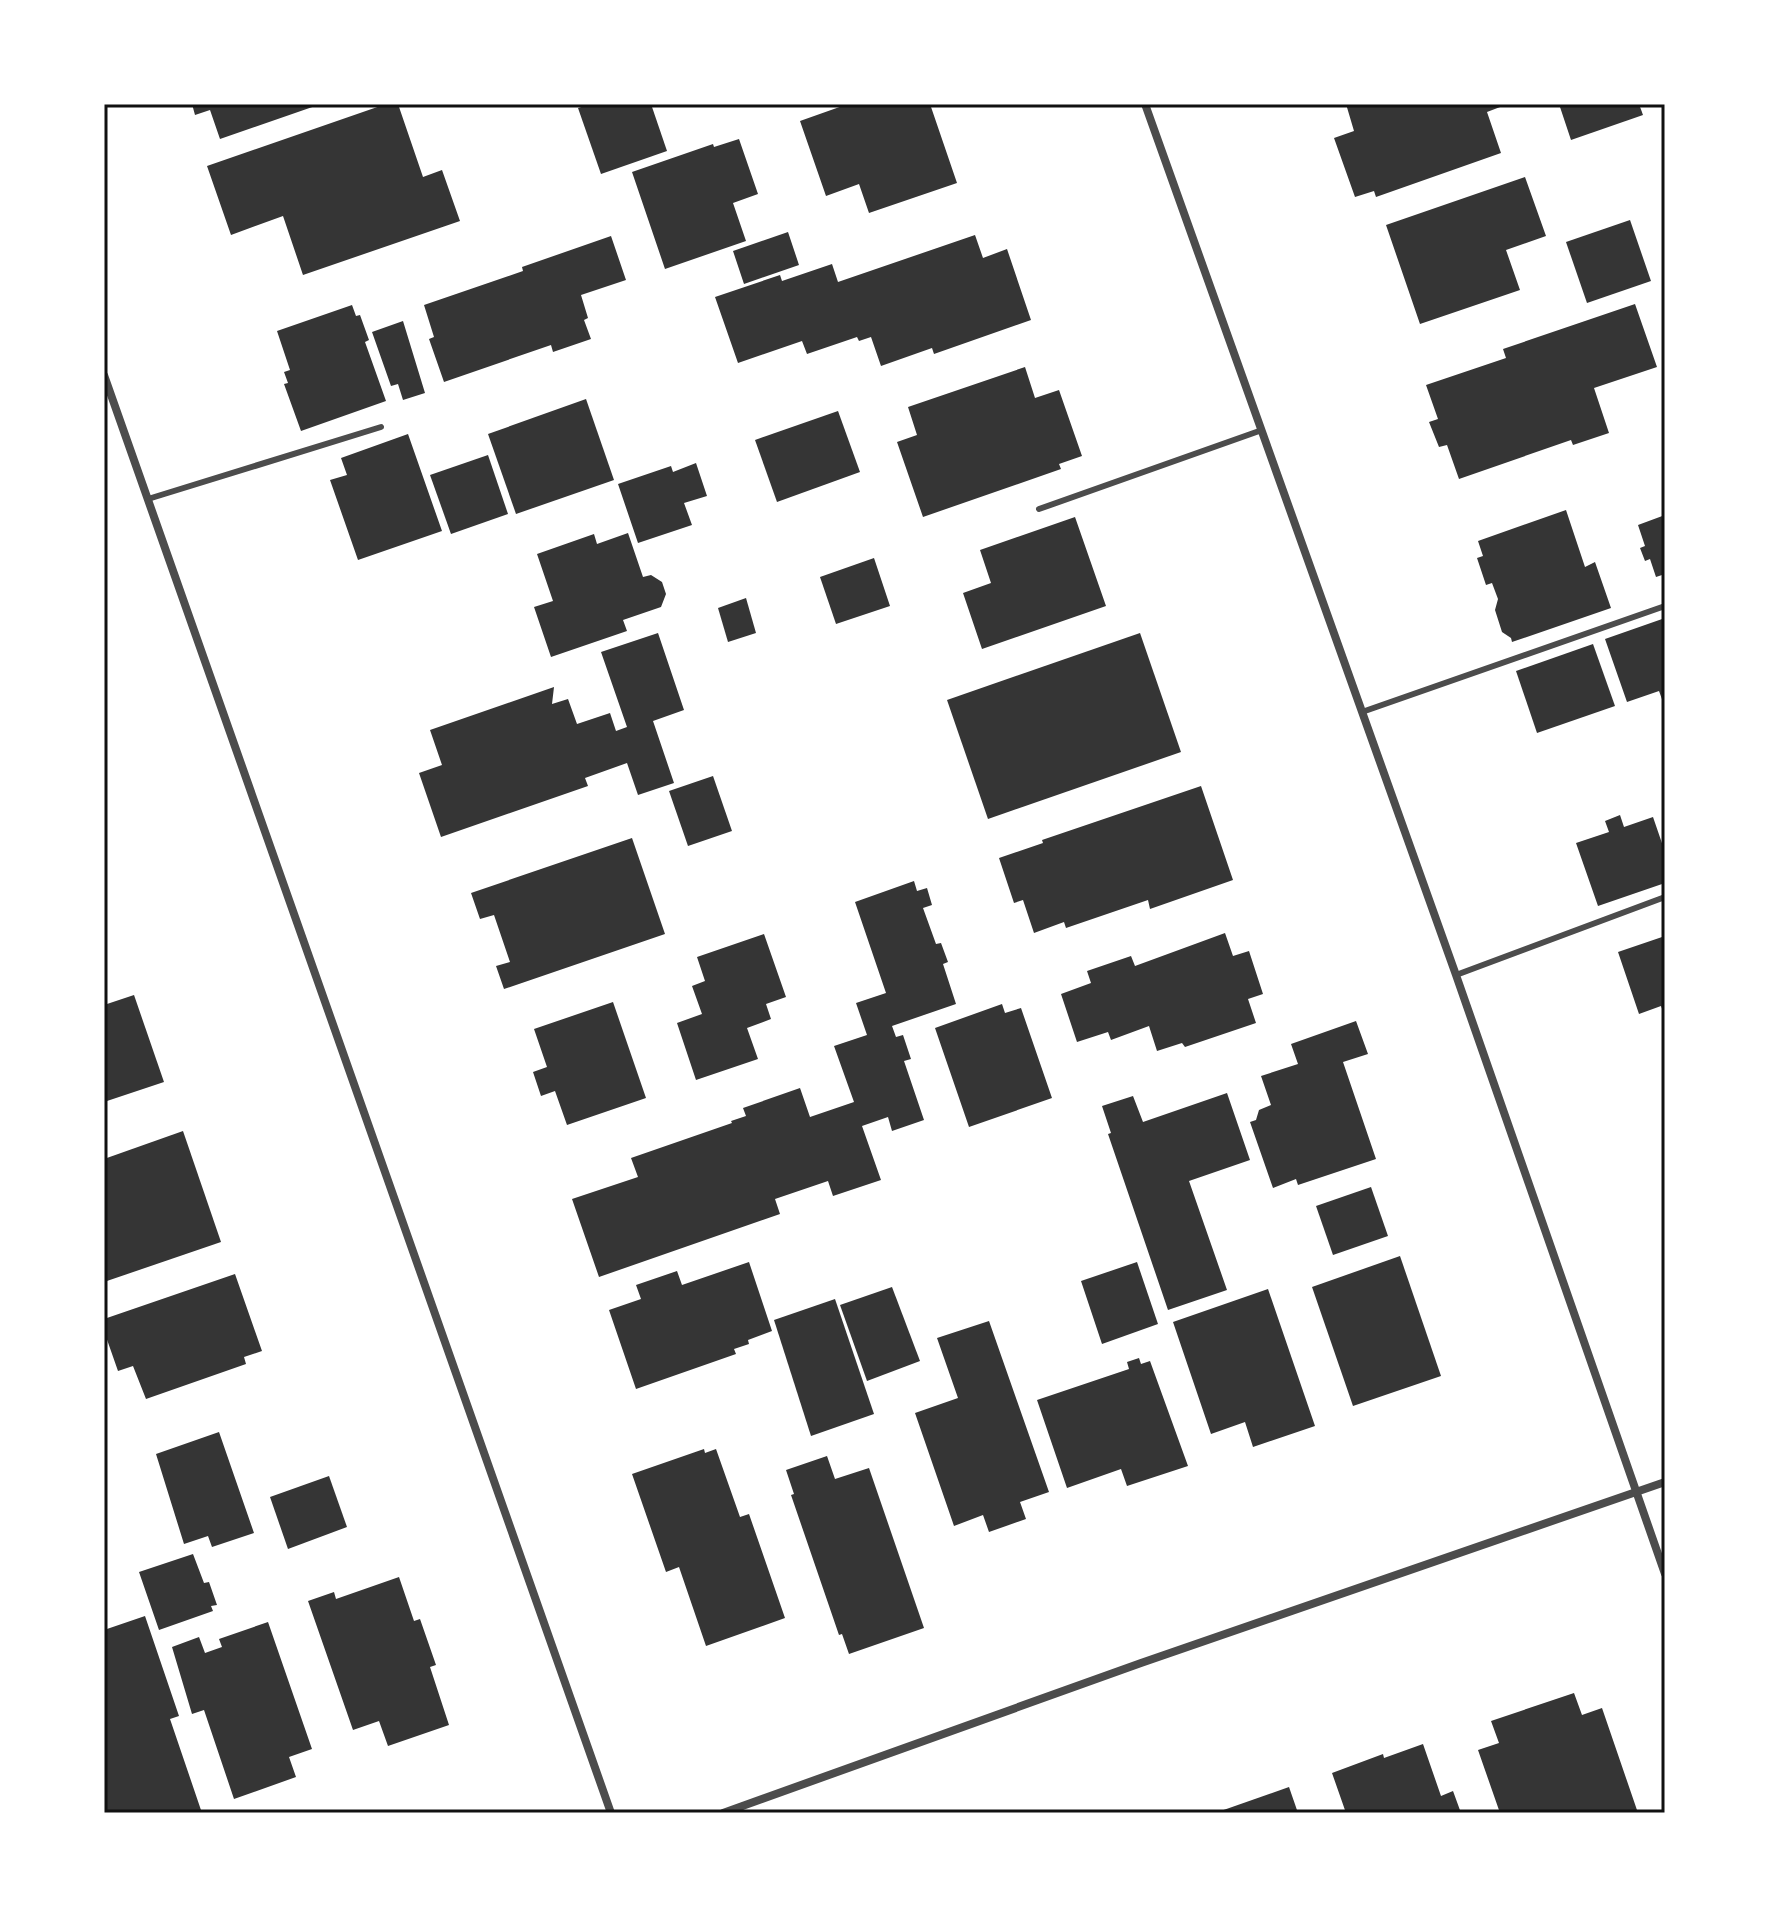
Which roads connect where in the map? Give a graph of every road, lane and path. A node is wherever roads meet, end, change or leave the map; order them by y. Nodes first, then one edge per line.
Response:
1 (1145, 104) edge
2 (104, 375) edge
3 (381, 427) dead end
4 (1262, 430) junction
5 (148, 499) junction
6 (1039, 509) dead end
7 (1665, 606) edge
8 (1362, 712) junction
9 (1665, 897) edge
10 (1456, 975) junction
11 (1665, 1482) edge
12 (1636, 1492) junction
13 (1665, 1574) edge
14 (611, 1813) edge
15 (723, 1813) edge

1 - 4 street
2 - 5 street
3 - 5 lane
4 - 6 lane
4 - 8 street
5 - 14 street
7 - 8 lane
8 - 10 street
9 - 10 lane
10 - 12 street
11 - 12 street
12 - 13 street
12 - 15 street

